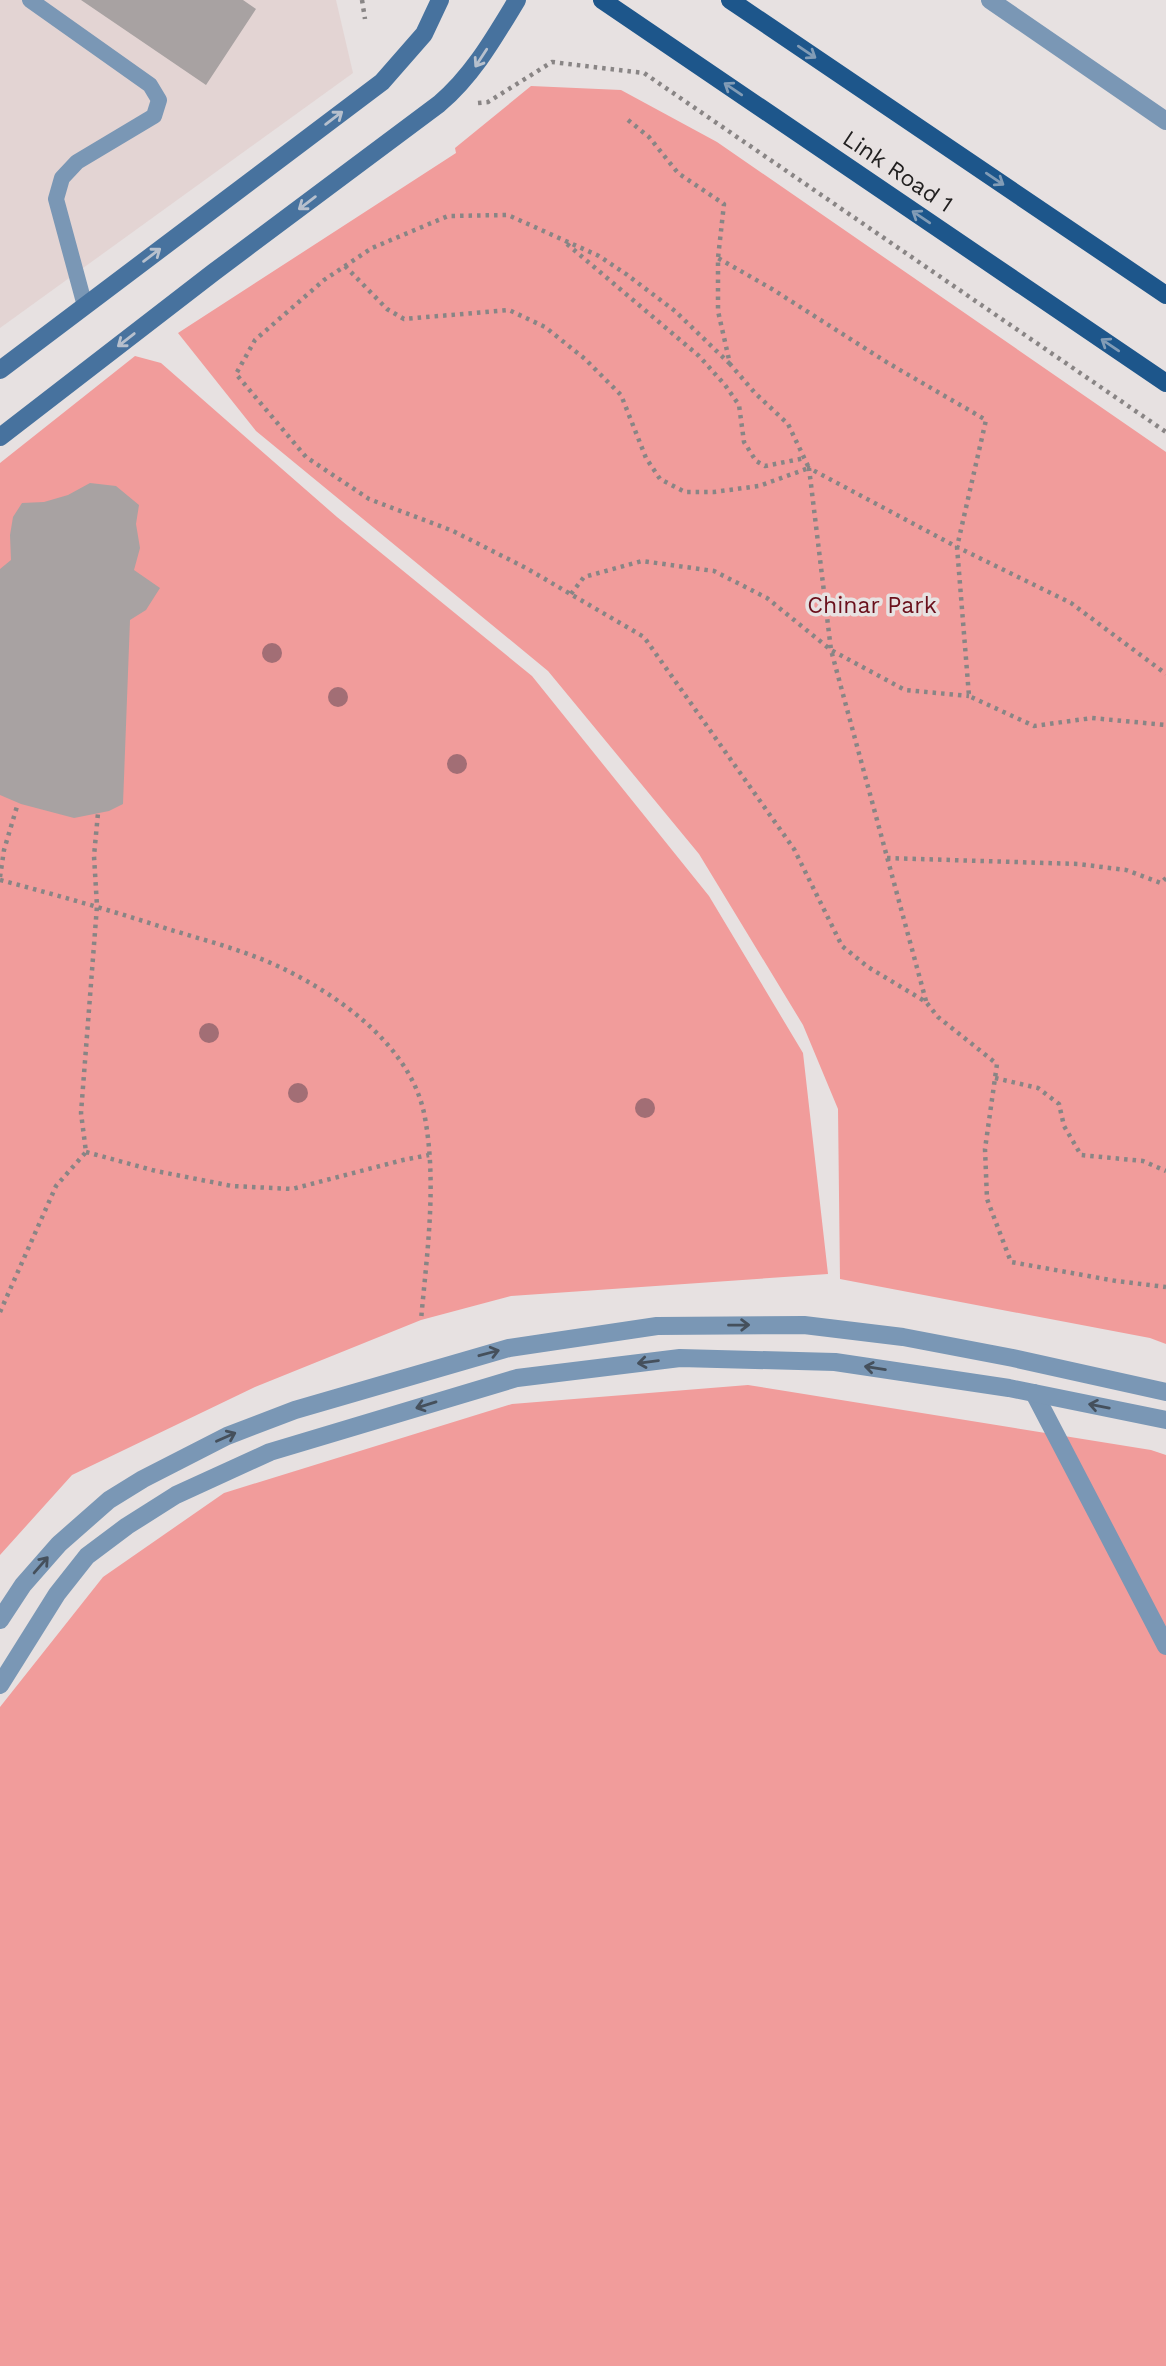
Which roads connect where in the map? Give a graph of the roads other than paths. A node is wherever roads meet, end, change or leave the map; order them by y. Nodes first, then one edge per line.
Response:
1 (30, 0) edge
2 (440, 0) edge
3 (517, 0) edge
4 (602, 0) edge
5 (730, 0) edge
6 (990, 0) edge
7 (1166, 121) edge
8 (1166, 295) edge
9 (85, 306) junction
10 (0, 370) edge
11 (1166, 383) edge
12 (0, 437) edge
13 (1166, 1392) edge
14 (1034, 1393) junction
15 (1166, 1420) edge
16 (0, 1619) edge
17 (1166, 1646) edge
18 (0, 1685) edge

1 - 9 lane
9 -> 2 main road
3 -> 12 main road
11 -> 4 main road, Link Road 1
5 -> 8 main road, Link Road 1
6 - 7 street
9 - 10 main road
16 -> 13 street
15 -> 14 street
14 - 17 street
14 -> 18 street

